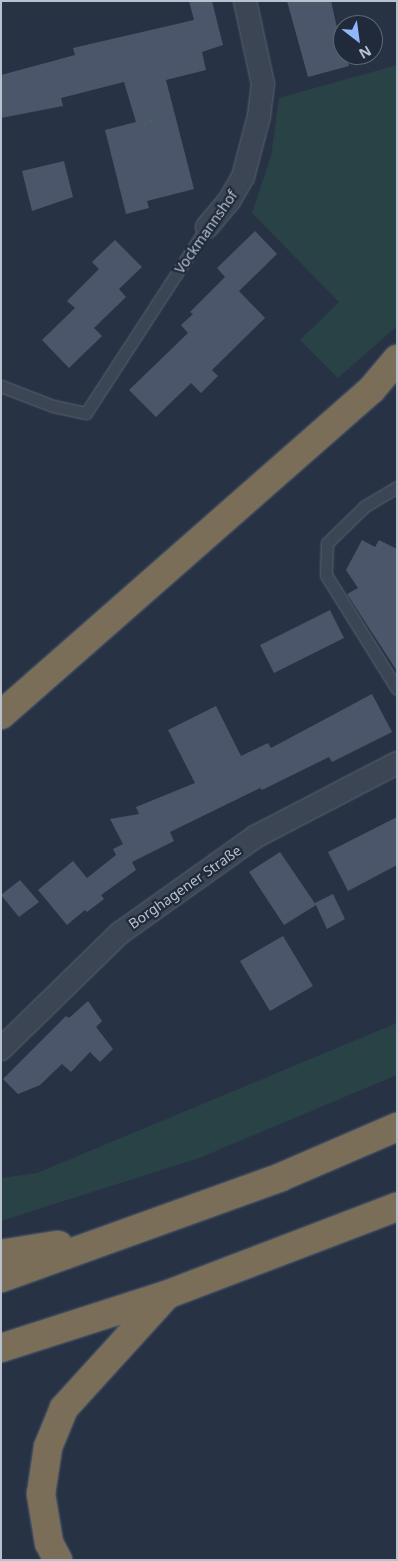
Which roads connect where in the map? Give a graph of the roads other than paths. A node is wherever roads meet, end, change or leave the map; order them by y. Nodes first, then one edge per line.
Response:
1 (245, 1) edge
2 (206, 227) joint
3 (397, 359) edge
4 (384, 385) edge
5 (1, 386) edge
6 (397, 487) edge
7 (397, 689) edge
8 (1, 714) edge
9 (397, 763) edge
10 (1, 1049) edge
11 (397, 1127) edge
12 (397, 1206) edge
13 (131, 1234) junction
14 (1, 1254) edge
15 (1, 1278) edge
16 (166, 1295) junction
17 (1, 1348) edge
18 (58, 1560) edge

1 - 2 street, Vockmannshof
2 - 5 lane, Vockmannshof
3 - 4 highway
4 - 8 highway
6 - 7 lane
9 - 10 street, Borghagener Straße
11 - 13 highway
12 - 16 highway
13 - 14 highway
13 - 15 highway
16 - 17 highway
16 - 18 highway

